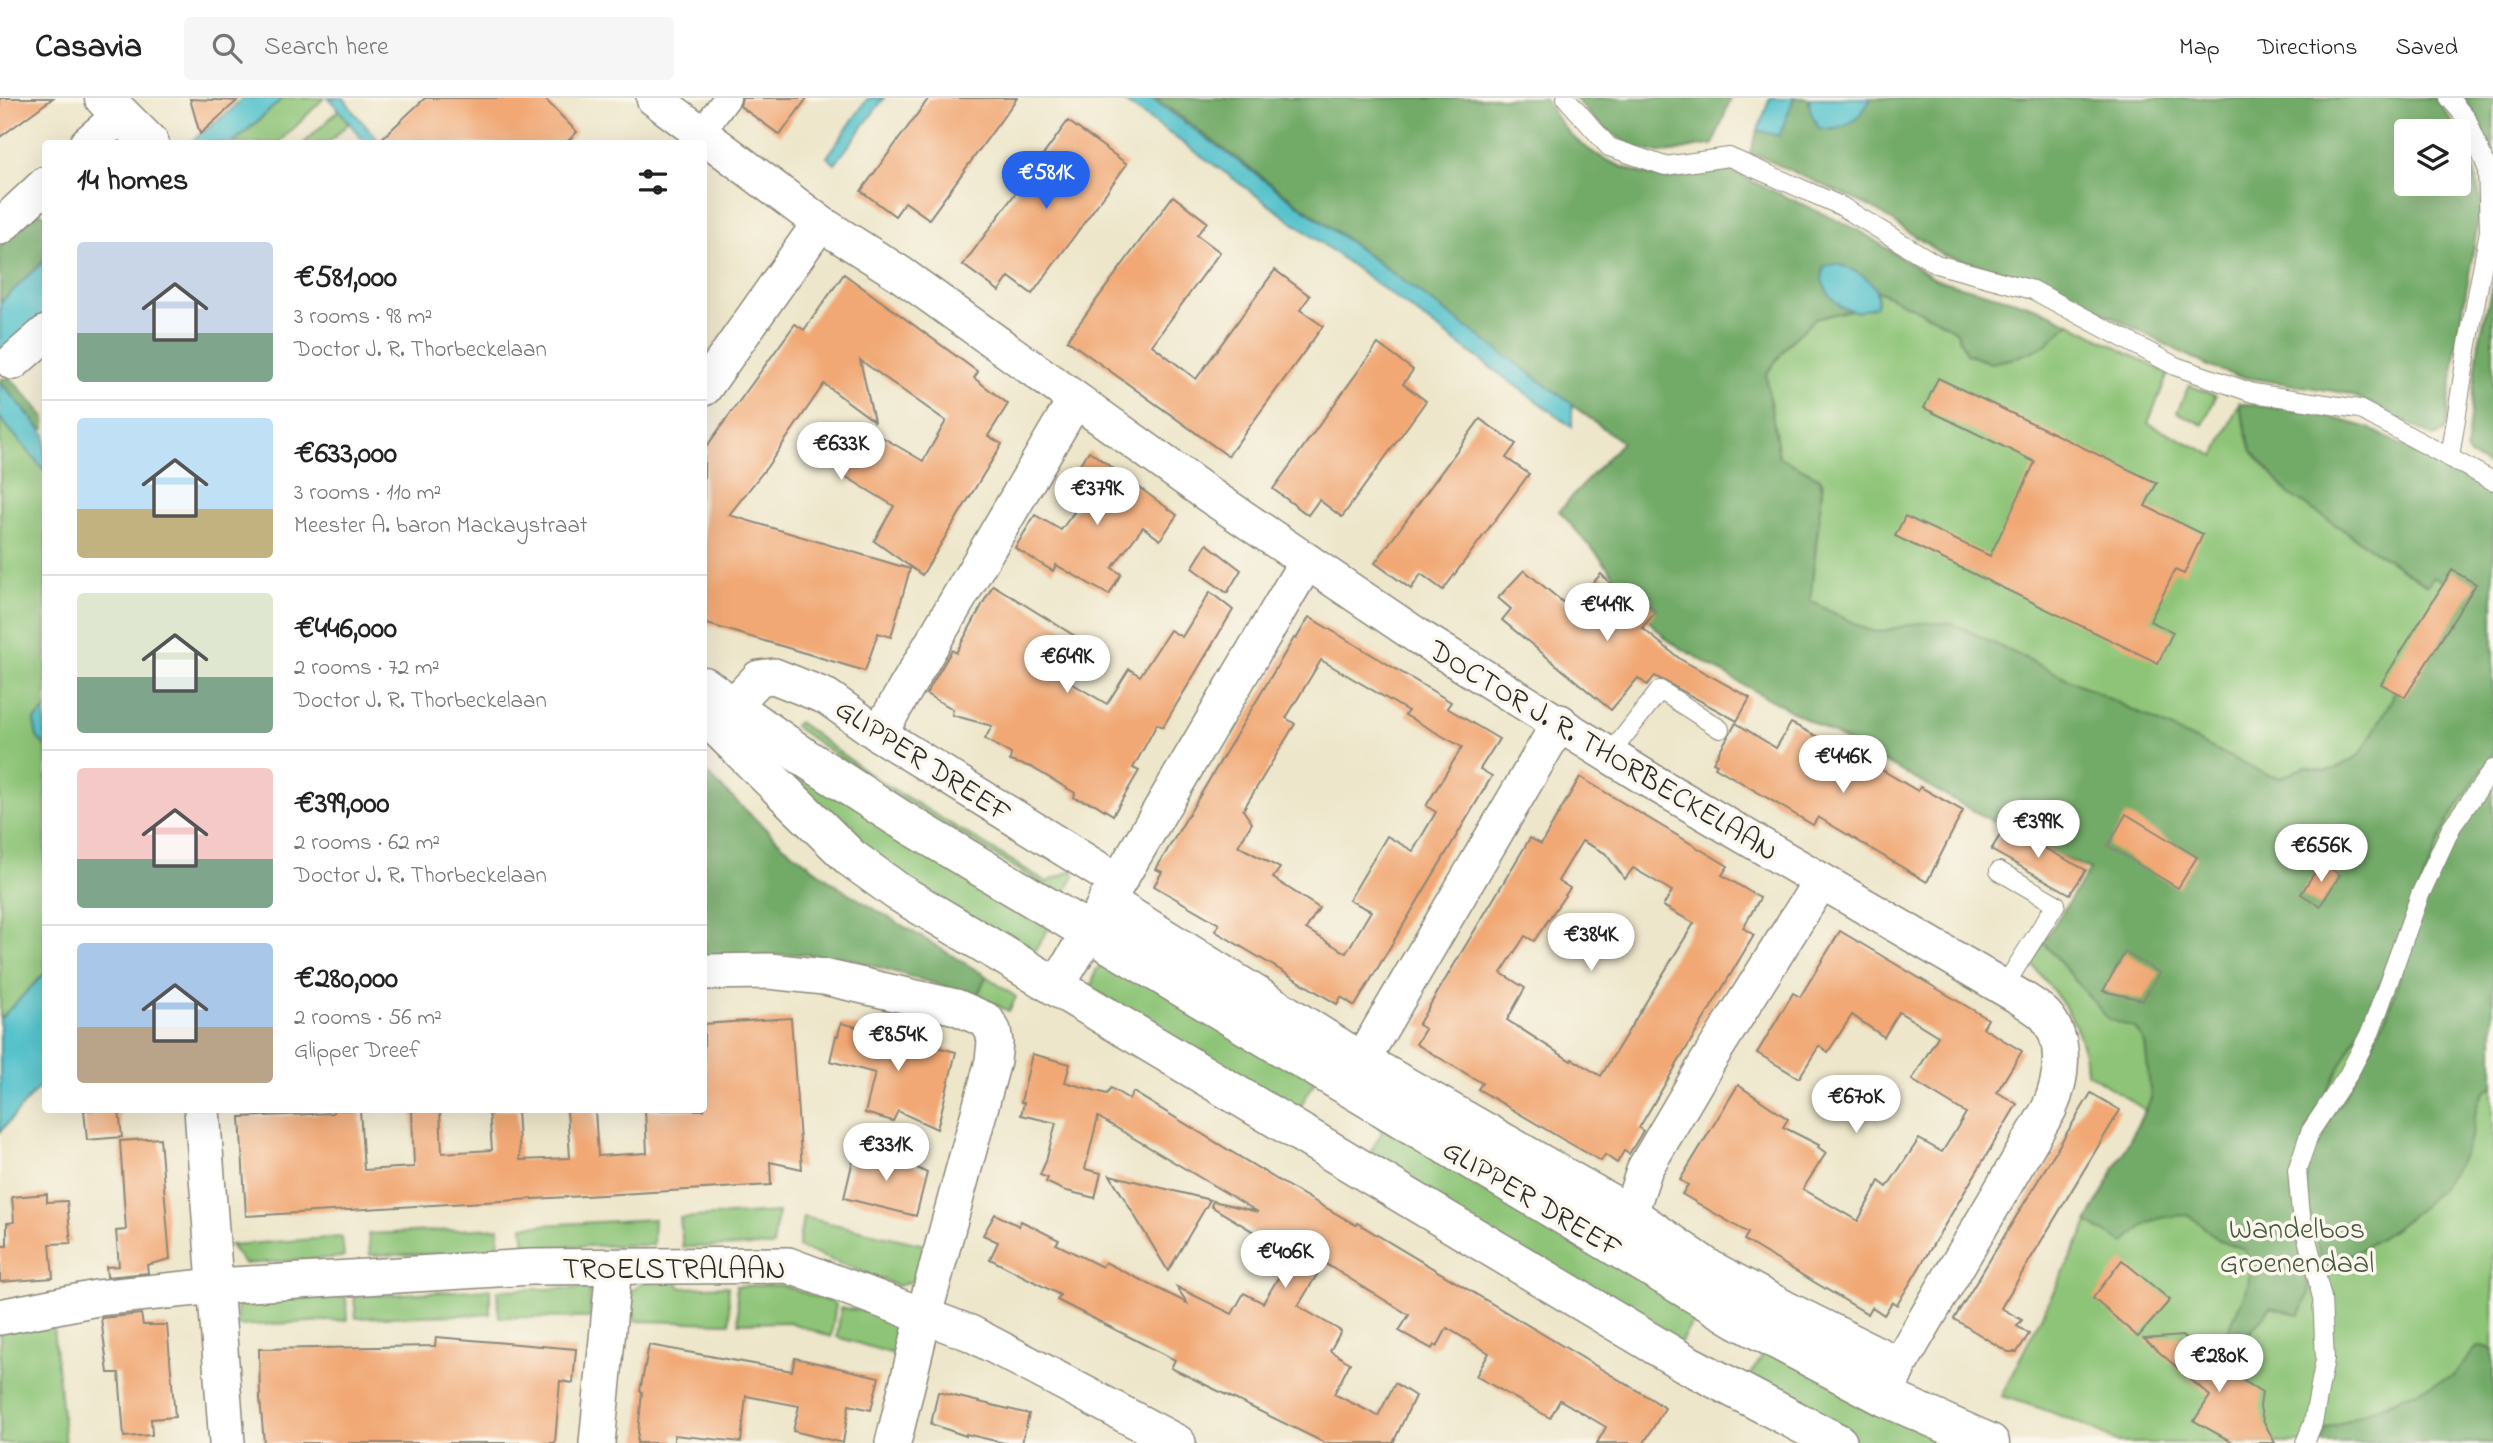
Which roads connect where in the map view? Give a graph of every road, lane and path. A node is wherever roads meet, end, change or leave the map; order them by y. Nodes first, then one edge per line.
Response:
1 (654, 98) edge
2 (727, 98) edge
3 (1566, 98) edge
4 (2449, 98) edge
5 (119, 104) edge
6 (697, 139) edge
7 (90, 140) edge
8 (147, 140) edge
9 (707, 146) edge
10 (42, 188) edge
11 (820, 223) junction
12 (0, 227) edge
13 (42, 337) edge
14 (13, 362) dead end
15 (707, 384) edge
16 (1075, 400) junction
17 (2450, 457) junction
18 (2493, 481) edge
19 (1307, 561) junction
20 (715, 709) edge
21 (1559, 722) junction
22 (1720, 729) dead end
23 (878, 734) junction
24 (1610, 754) junction
25 (2493, 769) edge
26 (1999, 872) dead end
27 (1821, 881) junction
28 (1104, 904) junction
29 (707, 972) edge
30 (1057, 986) junction
31 (2003, 988) junction
32 (1362, 1060) junction
33 (202, 1113) edge
34 (1630, 1213) junction
35 (614, 1267) junction
36 (216, 1286) junction
37 (924, 1315) junction
38 (0, 1317) edge
39 (1892, 1381) junction
40 (227, 1443) edge
41 (597, 1443) edge
42 (892, 1443) edge
43 (1178, 1443) edge
44 (1838, 1443) edge
45 (1990, 1443) edge
46 (2305, 1443) edge

1 - 6 street, DOCTOR J. R. THORBECKELAAN
2 - 6 street
3 - 17 lane
4 - 17 lane
5 - 7 street
5 - 8 street
9 - 11 street, DOCTOR J. R. THORBECKELAAN
10 - 12 street
11 - 15 street
11 - 16 street, DOCTOR J. R. THORBECKELAAN
13 - 14 street
16 - 19 street, DOCTOR J. R. THORBECKELAAN
16 - 23 street
17 - 18 lane
19 - 21 street, DOCTOR J. R. THORBECKELAAN
19 - 28 street
20 - 23 street, GLIPPER DREEF
20 - 28 street, GLIPPER DREEF
20 - 30 street
21 - 24 street, DOCTOR J. R. THORBECKELAAN
21 - 32 street
22 - 24 lane
23 - 28 street, GLIPPER DREEF
24 - 27 street, DOCTOR J. R. THORBECKELAAN
25 - 46 lane
26 - 31 lane
27 - 31 street, DOCTOR J. R. THORBECKELAAN
27 - 34 street
28 - 30 street
28 - 32 street, GLIPPER DREEF
28 - 39 street, GLIPPER DREEF
29 - 37 street
30 - 44 street
31 - 39 street, DOCTOR J. R. THORBECKELAAN
32 - 34 street, GLIPPER DREEF
33 - 36 street
34 - 39 street, GLIPPER DREEF
35 - 36 street, TROELSTRALAAN
35 - 37 street, TROELSTRALAAN
35 - 41 street
36 - 38 street, TROELSTRALAAN
36 - 40 street
37 - 42 street
37 - 43 street, TROELSTRALAAN
39 - 45 street, GLIPPER DREEF

